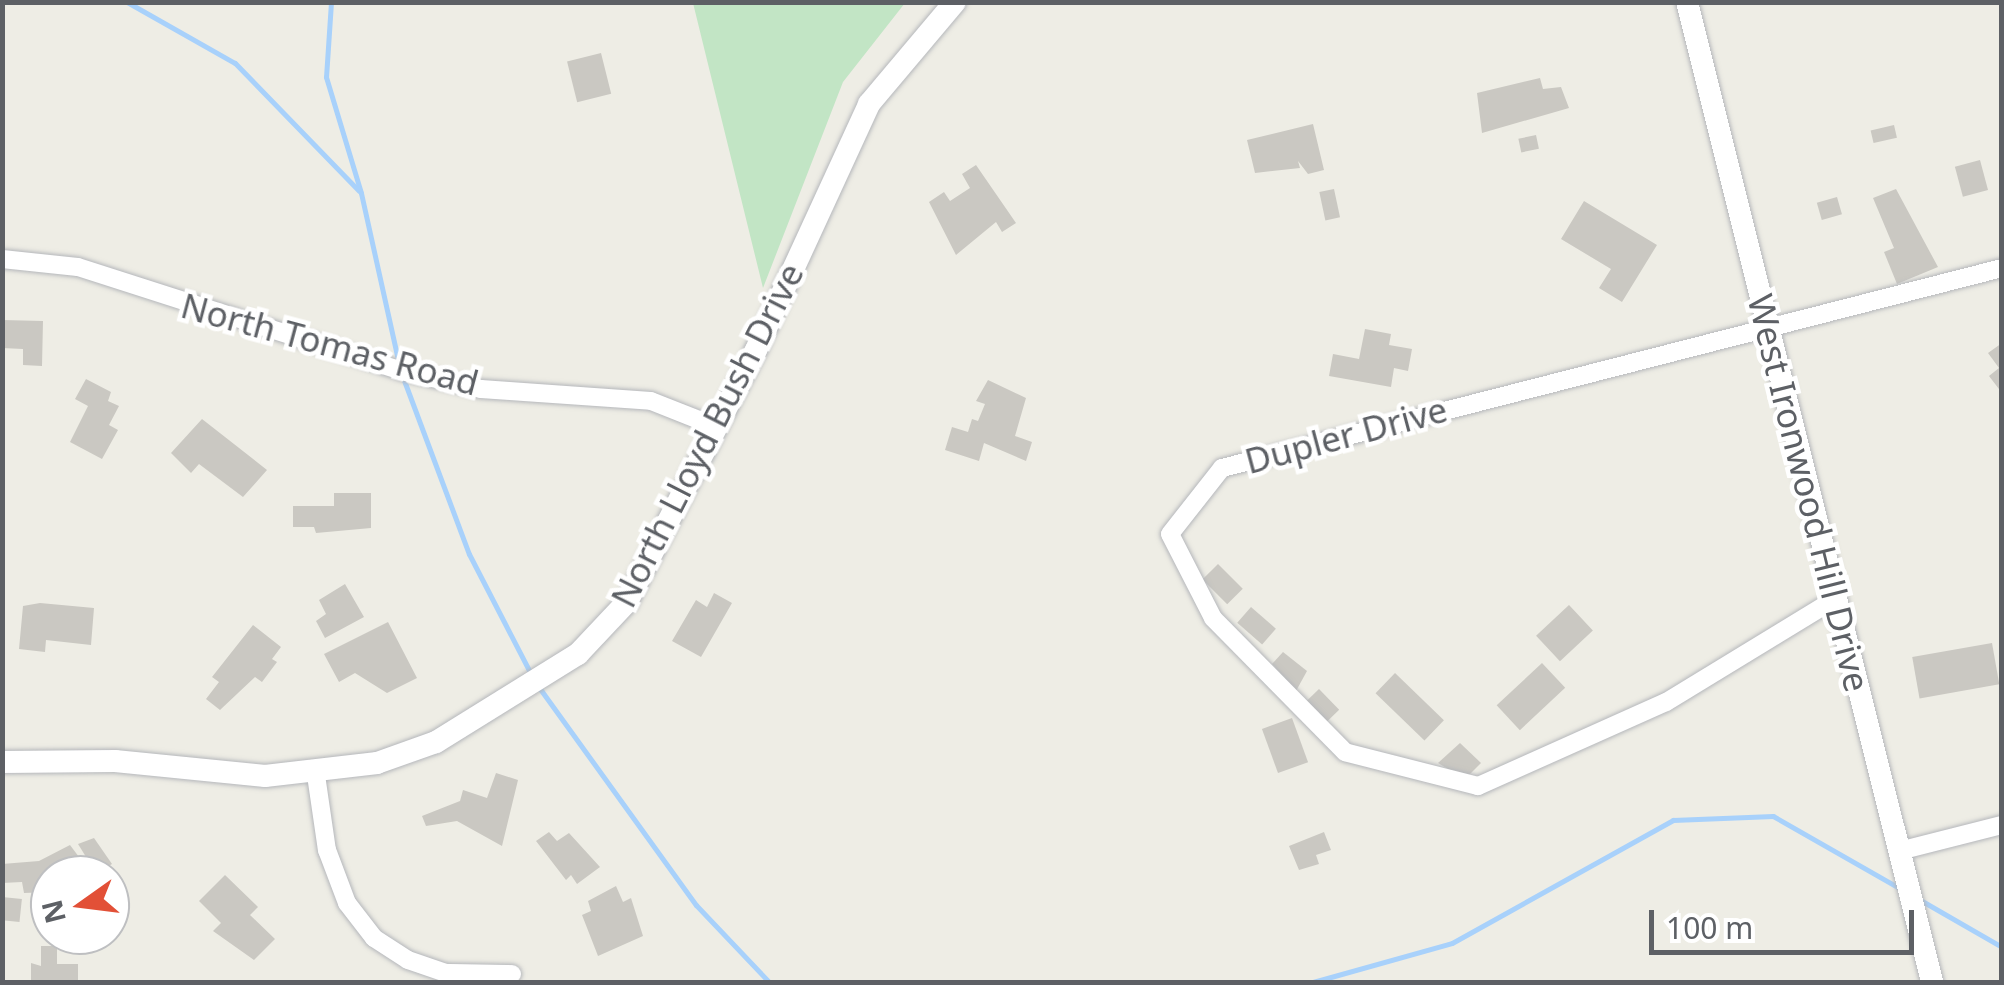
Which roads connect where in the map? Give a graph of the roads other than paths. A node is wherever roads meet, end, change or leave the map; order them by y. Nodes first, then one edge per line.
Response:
1 (955, 2) edge
2 (1687, 2) edge
3 (2, 259) edge
4 (2002, 268) edge
5 (1768, 326) junction
6 (718, 427) junction
7 (1835, 599) junction
8 (2, 762) edge
9 (316, 774) junction
10 (2002, 824) edge
11 (1899, 851) junction
12 (512, 974) dead end
13 (1932, 982) edge

1 - 6 street, North Lloyd Bush Drive
2 - 5 street, West Ironwood Hill Drive
3 - 6 street, North Tomas Road
4 - 5 street
5 - 7 street, West Ironwood Hill Drive
5 - 7 street, Dupler Drive
6 - 9 street, North Lloyd Bush Drive
7 - 11 street, West Ironwood Hill Drive
8 - 9 street, North Lloyd Bush Drive
9 - 12 street
10 - 11 street
11 - 13 street, West Ironwood Hill Drive

